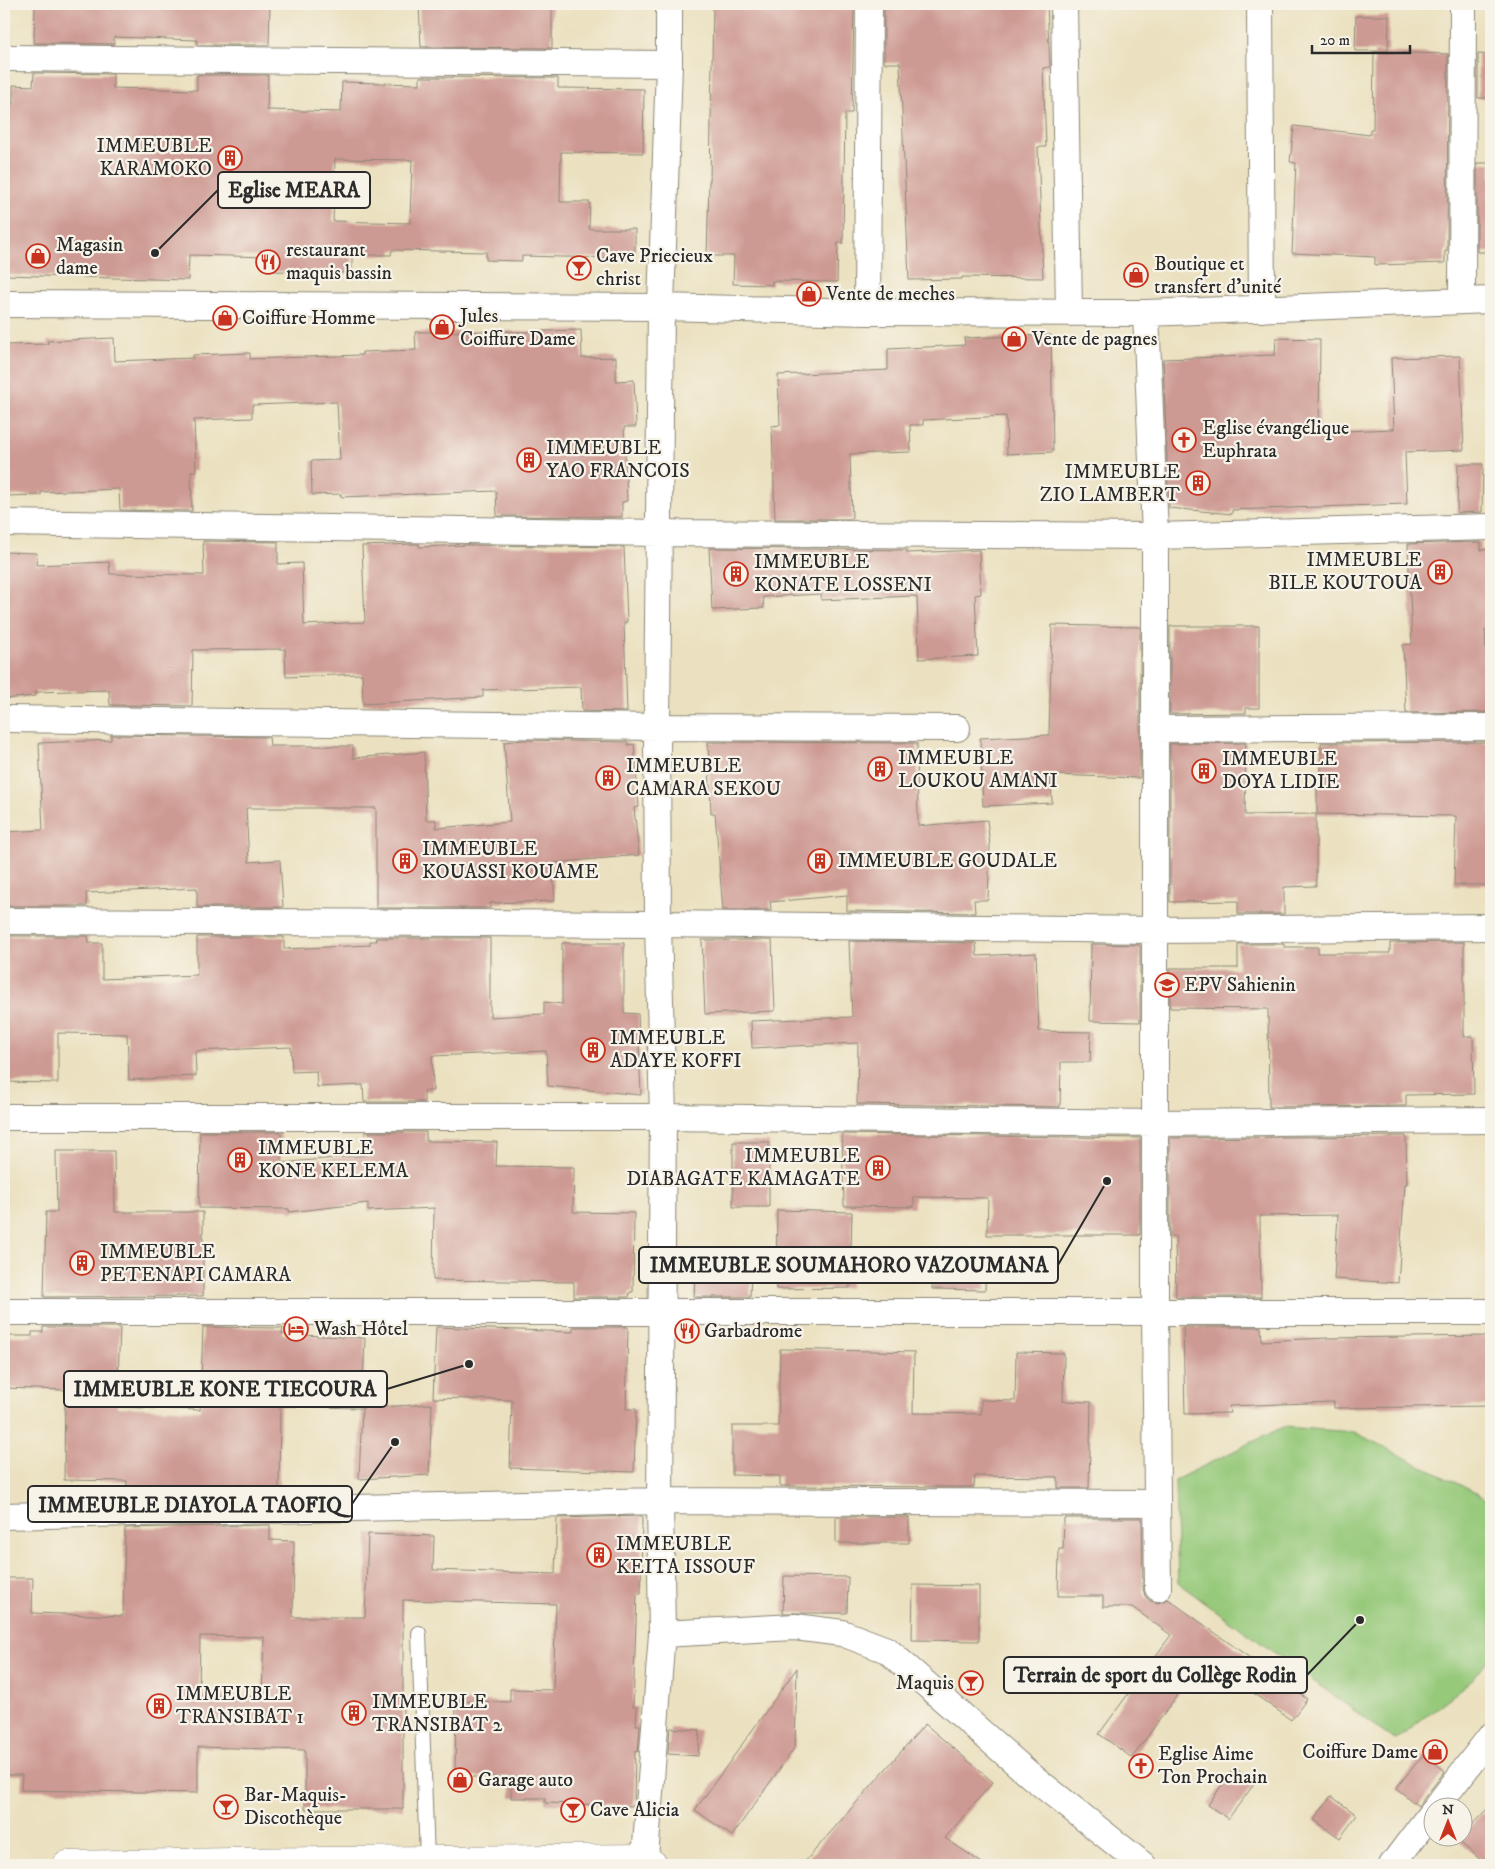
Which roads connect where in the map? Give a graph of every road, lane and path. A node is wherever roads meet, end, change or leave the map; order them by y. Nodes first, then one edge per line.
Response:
1 (669, 4) edge
2 (869, 4) edge
3 (1064, 4) edge
4 (1260, 4) edge
5 (1463, 4) edge
6 (4, 58) edge
7 (669, 64) junction
8 (1491, 300) edge
9 (1462, 301) junction
10 (4, 304) edge
11 (661, 307) junction
12 (1262, 310) junction
13 (867, 312) junction
14 (1069, 312) junction
15 (1146, 313) junction
16 (4, 523) edge
17 (1491, 527) edge
18 (658, 533) junction
19 (1155, 536) junction
20 (4, 719) edge
21 (657, 727) junction
22 (1491, 727) edge
23 (957, 728) dead end
24 (1155, 729) junction
25 (4, 921) edge
26 (658, 924) junction
27 (1491, 927) edge
28 (1155, 930) junction
29 (4, 1117) edge
30 (663, 1117) junction
31 (1491, 1120) edge
32 (1156, 1124) junction
33 (662, 1311) junction
34 (4, 1312) edge
35 (1155, 1312) junction
36 (1491, 1312) edge
37 (660, 1501) junction
38 (1157, 1504) junction
39 (4, 1516) edge
40 (1158, 1588) dead end
41 (419, 1633) dead end
42 (662, 1634) junction
43 (1491, 1736) edge
44 (1445, 1796) edge
45 (1422, 1825) edge
46 (427, 1860) junction
47 (650, 1862) edge
48 (233, 1864) edge
49 (67, 1865) edge
50 (1143, 1865) edge
51 (1392, 1865) edge

1 - 7 street
2 - 13 street
3 - 14 street
4 - 12 street
5 - 9 street
6 - 7 street
7 - 11 street
8 - 9 street
9 - 12 street
10 - 11 street
11 - 13 street
11 - 18 street
12 - 15 street
13 - 14 street
14 - 15 street
15 - 19 street
16 - 18 street
17 - 19 street
18 - 19 street
18 - 21 street
19 - 24 street
20 - 21 street
21 - 23 street
21 - 26 street
22 - 24 street
24 - 28 street
25 - 26 street
26 - 28 street
26 - 30 street
27 - 28 street
28 - 32 street
29 - 30 street
30 - 32 street
30 - 33 street
31 - 32 street
32 - 35 street
33 - 34 street
33 - 35 street
33 - 37 street
35 - 36 street
35 - 38 street
37 - 38 street
37 - 39 street
37 - 42 street
38 - 40 street
41 - 46 lane
42 - 47 street
42 - 50 street
43 - 44 street
45 - 51 street
46 - 47 street
46 - 48 street
48 - 49 street

